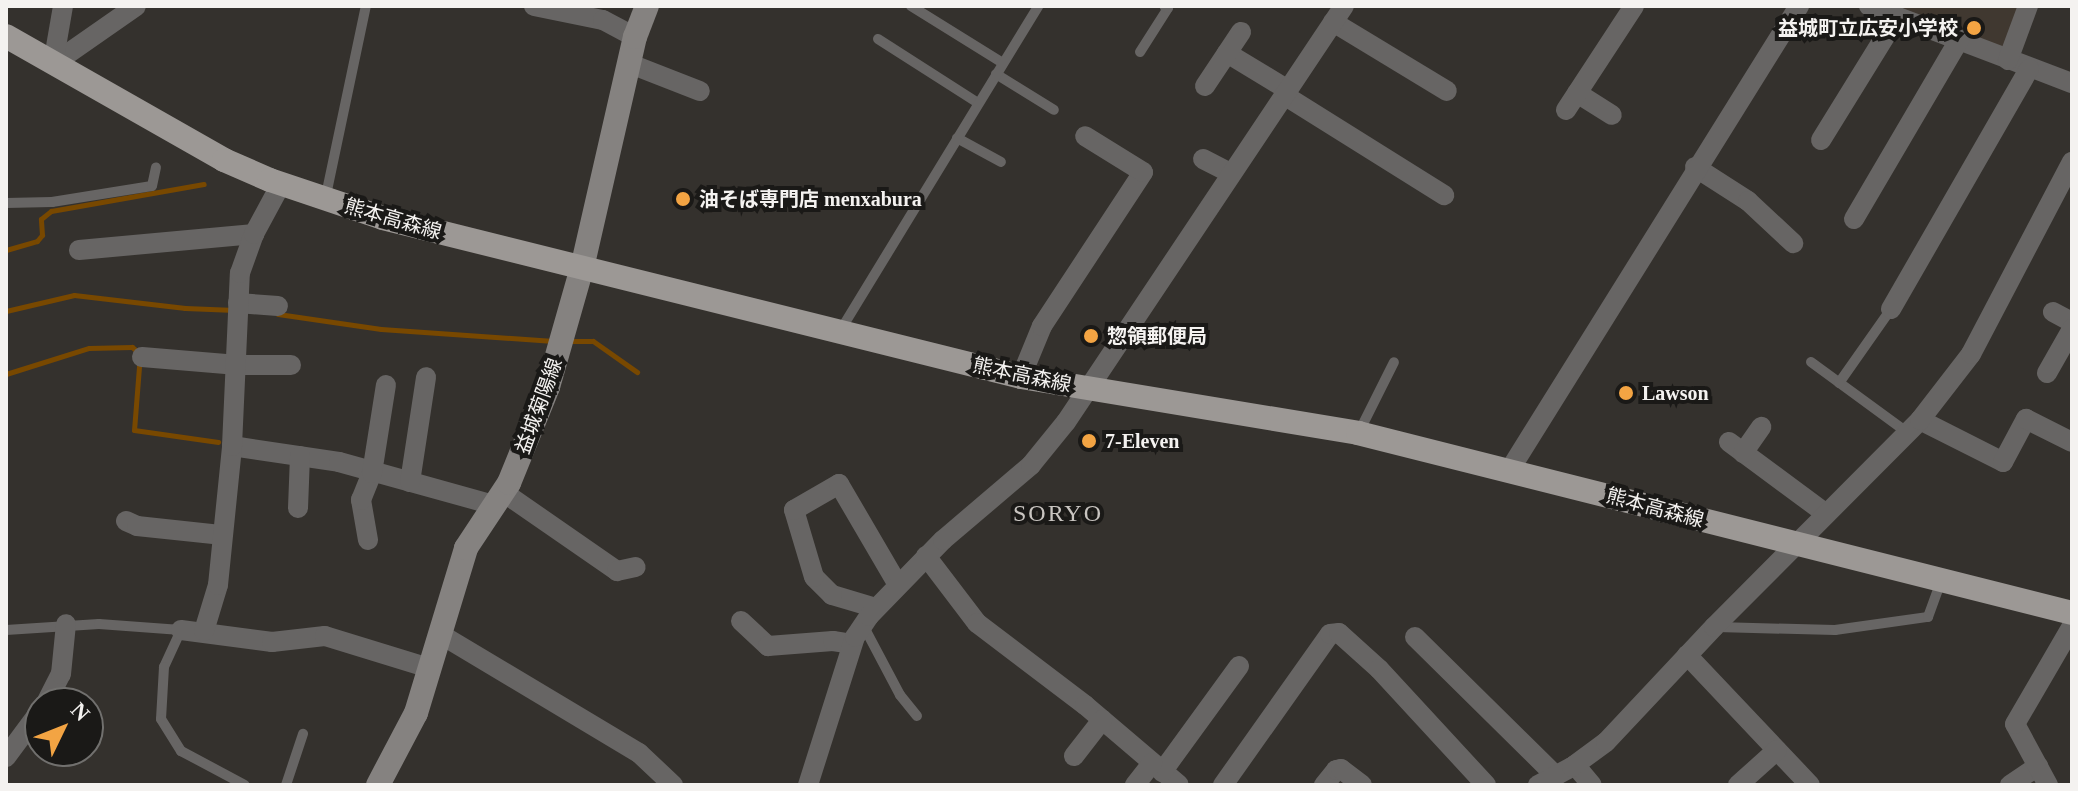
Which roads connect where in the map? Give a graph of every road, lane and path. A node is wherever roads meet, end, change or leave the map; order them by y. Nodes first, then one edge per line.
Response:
1 (63, 6) edge
2 (136, 6) edge
3 (366, 6) edge
4 (534, 6) edge
5 (647, 6) edge
6 (911, 6) edge
7 (1038, 6) edge
8 (1164, 6) edge
9 (1634, 6) edge
10 (1799, 6) edge
11 (1869, 6) edge
12 (2028, 6) edge
13 (1339, 14) edge
14 (1897, 17) junction
15 (1241, 32) dead end
16 (6, 36) edge
17 (635, 37) junction
18 (878, 39) dead end
19 (1959, 40) junction
20 (1140, 52) dead end
21 (1227, 53) junction
22 (2008, 60) junction
23 (628, 63) junction
24 (1003, 63) junction
25 (53, 64) junction
26 (2029, 69) junction
27 (996, 74) junction
28 (2072, 83) edge
29 (1205, 86) dead end
30 (700, 91) dead end
31 (1447, 91) dead end
32 (1286, 92) junction
33 (978, 103) junction
34 (1054, 110) dead end
35 (1612, 115) dead end
36 (1085, 136) dead end
37 (957, 138) junction
38 (1821, 140) dead end
39 (1203, 159) dead end
40 (1001, 162) dead end
41 (2072, 162) edge
42 (156, 167) dead end
43 (1695, 167) junction
44 (1231, 173) junction
45 (281, 184) junction
46 (1444, 195) dead end
47 (324, 200) junction
48 (6, 203) edge
49 (1854, 219) dead end
50 (254, 234) junction
51 (1793, 243) dead end
52 (79, 250) dead end
53 (582, 268) junction
54 (238, 303) junction
55 (278, 306) dead end
56 (1891, 309) joint
57 (2053, 312) dead end
58 (2072, 322) edge
59 (2072, 329) edge
60 (840, 331) junction
61 (142, 357) dead end
62 (1394, 362) dead end
63 (1811, 362) dead end
64 (238, 365) junction
65 (291, 365) dead end
66 (2047, 373) dead end
67 (426, 377) dead end
68 (1021, 377) junction
69 (1839, 383) junction
70 (386, 385) dead end
71 (1089, 390) junction
72 (1914, 426) junction
73 (1761, 427) dead end
74 (1358, 433) junction
75 (2072, 442) edge
76 (232, 446) junction
77 (300, 456) junction
78 (1509, 471) junction
79 (372, 473) junction
80 (410, 482) junction
81 (499, 498) junction
82 (298, 508) dead end
83 (1825, 513) junction
84 (126, 521) dead end
85 (221, 535) junction
86 (368, 540) dead end
87 (1794, 545) junction
88 (926, 556) junction
89 (636, 567) dead end
90 (1941, 581) junction
91 (898, 585) junction
92 (876, 608) junction
93 (2072, 613) edge
94 (741, 621) dead end
95 (66, 624) junction
96 (863, 625) junction
97 (2072, 626) edge
98 (1714, 627) junction
99 (6, 630) edge
100 (181, 630) junction
101 (204, 631) junction
102 (440, 634) junction
103 (1415, 637) dead end
104 (852, 644) junction
105 (1687, 655) junction
106 (1239, 666) dead end
107 (429, 668) junction
108 (54, 687) edge
109 (917, 716) dead end
110 (1102, 720) junction
111 (24, 733) edge
112 (303, 734) dead end
113 (1777, 750) junction
114 (1074, 756) dead end
115 (6, 757) edge
116 (1575, 765) junction
117 (2038, 766) junction
118 (1157, 767) junction
119 (1547, 780) edge
120 (245, 785) edge
121 (286, 785) edge
122 (378, 785) edge
123 (673, 785) edge
124 (808, 785) edge
125 (1135, 785) edge
126 (1179, 785) edge
127 (1223, 785) edge
128 (1324, 785) edge
129 (1362, 785) edge
130 (1486, 785) edge
131 (1592, 785) edge
132 (1738, 785) edge
133 (1810, 785) edge
134 (2010, 785) edge
135 (2048, 785) edge

1 - 25 street
2 - 25 street
3 - 47 lane
4 - 17 street
5 - 17 main road, 益城菊陽線
6 - 24 lane
7 - 24 lane
8 - 20 lane
9 - 35 street
10 - 43 street
11 - 14 street
12 - 22 street
13 - 31 street
13 - 32 street
14 - 19 street
14 - 38 street
15 - 21 street
16 - 25 main road, 熊本高森線
17 - 23 main road, 益城菊陽線
18 - 33 lane
19 - 22 street
19 - 49 street
21 - 29 street
21 - 32 street
22 - 26 street
23 - 30 street
23 - 53 main road, 益城菊陽線
24 - 27 lane
25 - 45 main road, 熊本高森線
26 - 28 street
26 - 56 street
27 - 33 lane
27 - 34 lane
32 - 44 street
32 - 46 street
33 - 37 lane
36 - 68 street
37 - 40 lane
37 - 60 lane
39 - 44 street
41 - 72 street
42 - 48 lane
43 - 51 street
43 - 78 street
44 - 71 street
45 - 47 main road, 熊本高森線
45 - 50 street
47 - 53 main road, 熊本高森線
50 - 52 street
50 - 54 street
53 - 60 main road, 熊本高森線
53 - 81 main road, 益城菊陽線
54 - 55 street
54 - 64 street
56 - 69 lane
57 - 58 street
59 - 66 street
60 - 68 main road, 熊本高森線
61 - 64 street
62 - 74 lane
63 - 69 lane
64 - 65 street
64 - 76 street
67 - 80 street
68 - 71 main road, 熊本高森線
69 - 72 lane
70 - 79 street
71 - 74 main road, 熊本高森線
71 - 88 street
72 - 75 street
72 - 83 street
73 - 83 street
74 - 78 main road, 熊本高森線
76 - 77 street
76 - 85 street
77 - 79 street
77 - 82 street
78 - 87 main road, 熊本高森線
79 - 80 street
79 - 86 street
80 - 81 street
81 - 89 street
81 - 102 main road, 益城菊陽線
83 - 87 street
84 - 85 street
85 - 101 street
87 - 90 main road, 熊本高森線
87 - 98 street
88 - 91 street
88 - 110 street
90 - 93 main road, 熊本高森線
90 - 98 lane
91 - 92 street
91 - 92 street
92 - 96 street
94 - 104 street
95 - 99 lane
95 - 100 lane
95 - 108 street
96 - 104 street
96 - 109 lane
97 - 117 street
98 - 105 street
100 - 101 street
100 - 120 lane
101 - 107 street
102 - 107 main road, 益城菊陽線
102 - 123 street
103 - 119 street
104 - 124 street
105 - 113 street
105 - 116 street
106 - 118 street
107 - 122 main road, 益城菊陽線
110 - 114 street
110 - 118 street
111 - 115 street
112 - 121 lane
113 - 132 street
113 - 133 street
116 - 119 street
116 - 131 street
117 - 134 street
117 - 135 street
118 - 125 street
118 - 126 street
127 - 130 street
128 - 129 street

